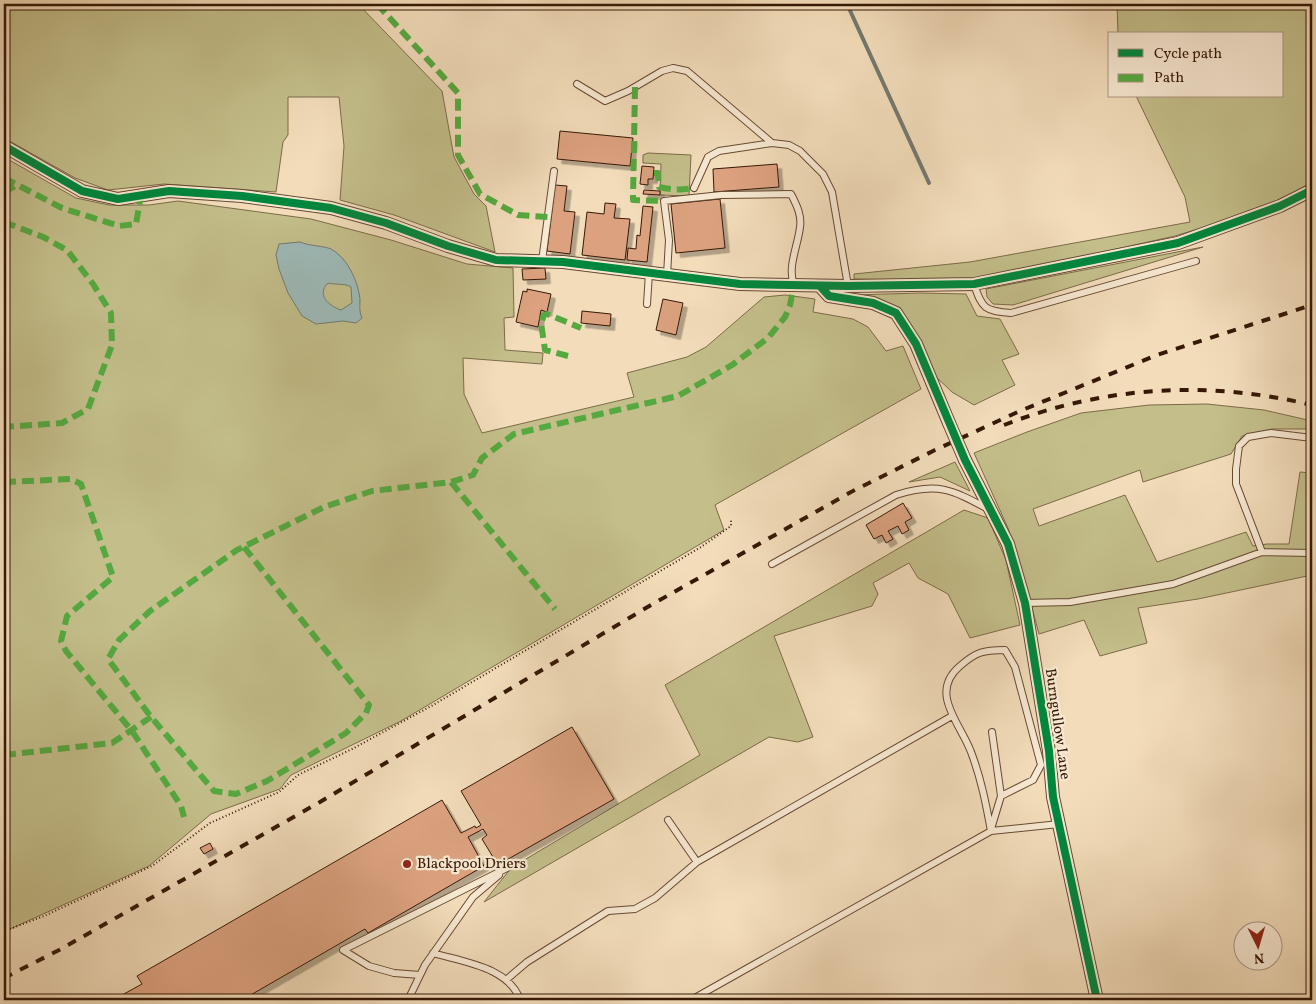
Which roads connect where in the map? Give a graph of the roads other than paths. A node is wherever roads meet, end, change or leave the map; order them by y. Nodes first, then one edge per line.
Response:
1 (577, 84) dead end
2 (772, 143) junction
3 (4, 146) edge
4 (554, 171) dead end
5 (694, 188) dead end
6 (1312, 190) edge
7 (542, 261) junction
8 (1196, 261) dead end
9 (649, 273) junction
10 (667, 275) junction
11 (974, 284) junction
12 (794, 285) junction
13 (820, 286) junction
14 (848, 286) junction
15 (647, 304) dead end
16 (1312, 438) edge
17 (991, 510) junction
18 (1262, 552) junction
19 (1312, 553) edge
20 (772, 564) dead end
21 (1025, 603) junction
22 (952, 716) junction
23 (992, 732) dead end
24 (1000, 796) junction
25 (668, 820) dead end
26 (1060, 824) junction
27 (991, 831) junction
28 (698, 862) junction
29 (433, 954) junction
30 (420, 975) junction
31 (506, 980) junction
32 (408, 1000) edge
33 (520, 1000) edge
34 (691, 1000) edge
35 (1097, 1000) edge

1 - 2 lane
2 - 5 lane
2 - 14 lane
3 - 7 street
4 - 7 lane
6 - 11 street
7 - 9 street
8 - 11 lane
9 - 10 street
9 - 15 lane
10 - 12 street
10 - 12 lane
11 - 14 street
12 - 13 street
13 - 14 street
13 - 17 street, Burngullow Lane, bridge
16 - 18 lane
17 - 20 lane
17 - 21 street, Burngullow Lane
18 - 19 lane
18 - 21 lane
21 - 26 street, Burngullow Lane
22 - 24 lane
22 - 27 lane
22 - 28 lane
23 - 24 lane
24 - 27 lane
25 - 28 lane
26 - 27 lane
26 - 35 street, Burngullow Lane
27 - 34 lane
28 - 31 lane
29 - 30 lane
29 - 30 lane
29 - 31 lane
30 - 32 lane
31 - 33 lane

